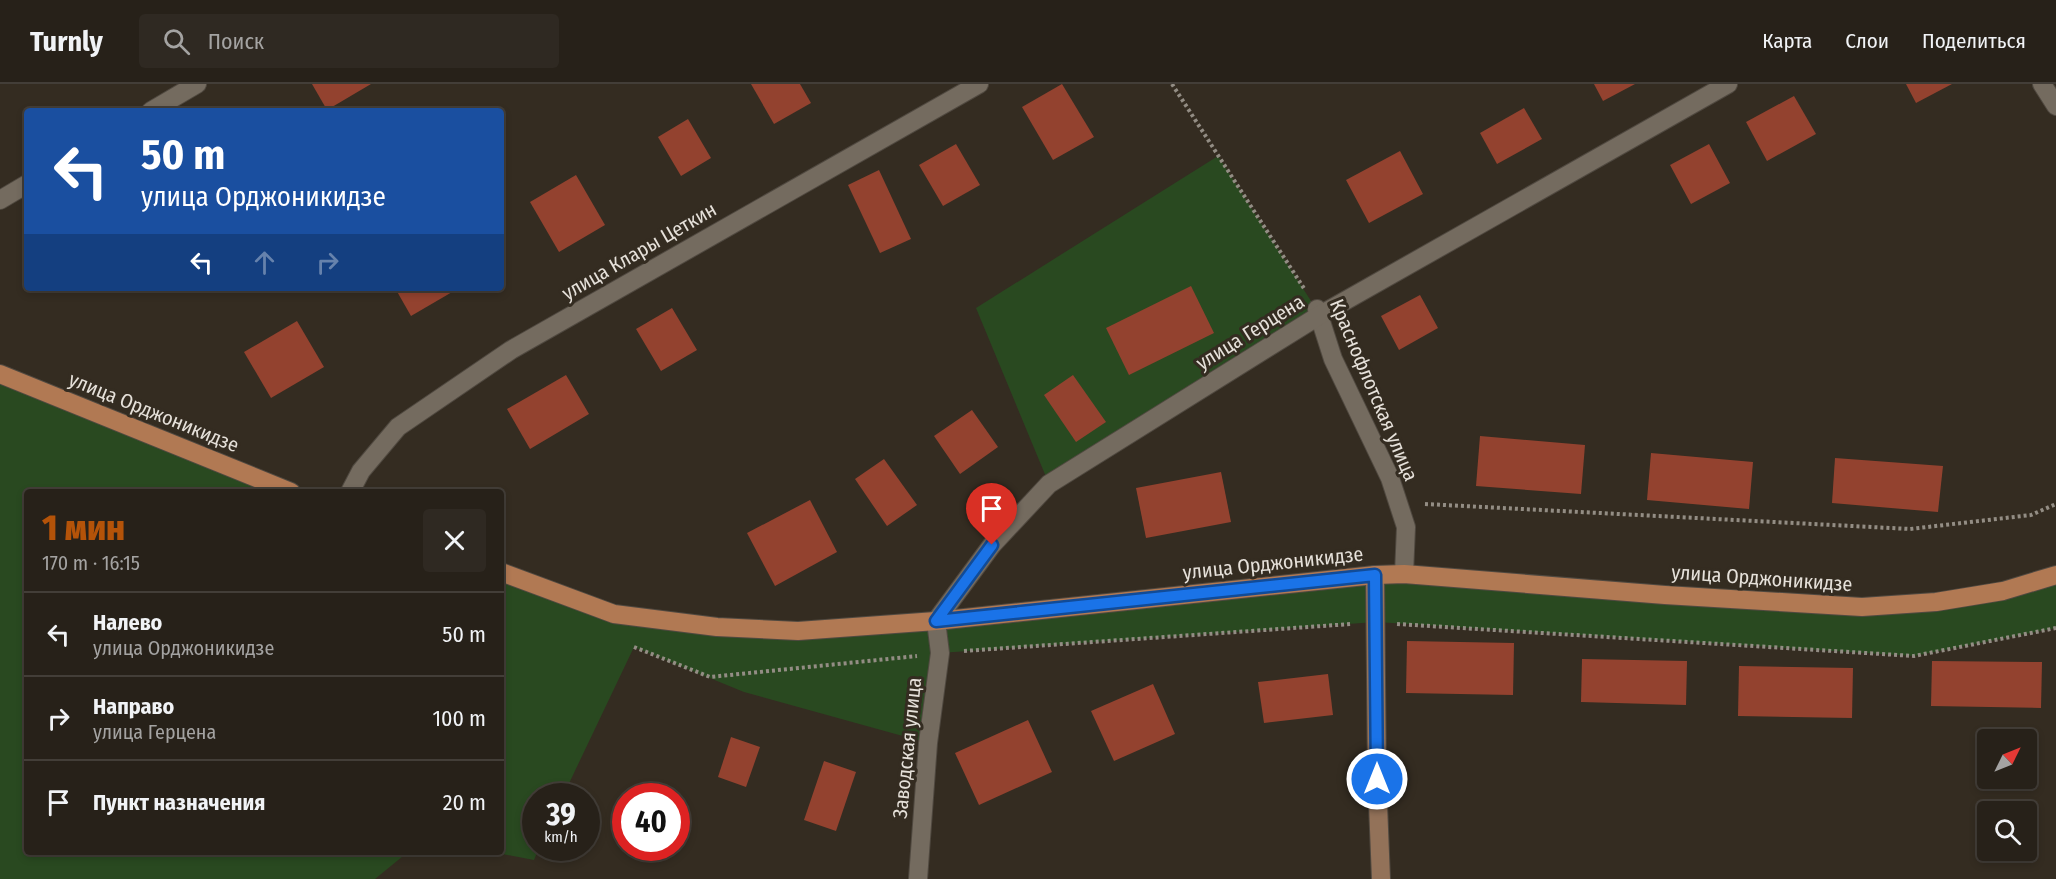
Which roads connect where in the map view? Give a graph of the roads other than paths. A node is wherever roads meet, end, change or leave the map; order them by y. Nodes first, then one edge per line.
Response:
1 (197, 84) edge
2 (979, 84) edge
3 (1728, 84) edge
4 (2042, 84) edge
5 (2056, 106) edge
6 (156, 108) edge
7 (24, 186) edge
8 (0, 200) edge
9 (1318, 312) junction
10 (0, 374) edge
11 (284, 489) edge
12 (352, 489) edge
13 (504, 573) edge
14 (1404, 574) junction
15 (1375, 575) junction
16 (2056, 575) edge
17 (936, 621) junction
18 (918, 879) edge
19 (1381, 879) edge

1 - 6 street
2 - 12 street, улица Клары Цеткин
3 - 9 street, улица Герцена
4 - 5 street
7 - 8 street
9 - 14 street, Краснофлотская улица
9 - 17 street, улица Герцена
10 - 11 main road, улица Орджоникидзе
13 - 17 main road, улица Орджоникидзе
14 - 15 main road, улица Орджоникидзе
14 - 16 main road, улица Орджоникидзе
15 - 17 main road, улица Орджоникидзе
15 - 19 street
17 - 18 street, Заводская улица

